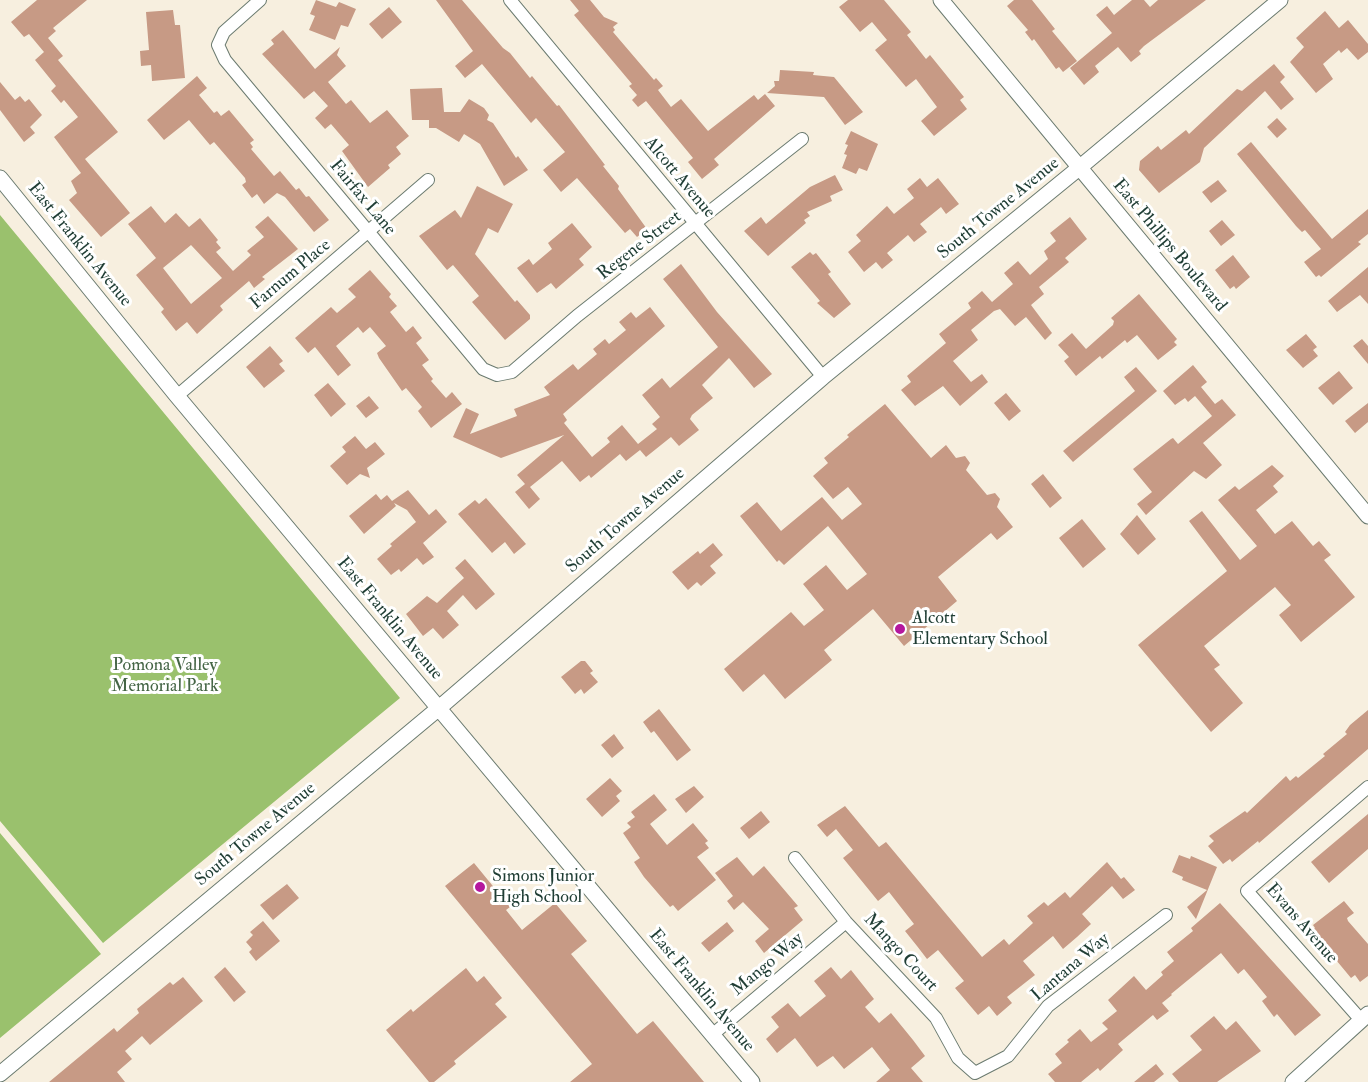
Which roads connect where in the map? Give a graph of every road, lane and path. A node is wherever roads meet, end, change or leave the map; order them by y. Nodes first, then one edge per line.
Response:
1 (260, 0) edge
2 (510, 0) edge
3 (941, 0) edge
4 (1280, 0) edge
5 (802, 139) dead end
6 (1079, 168) junction
7 (0, 178) edge
8 (428, 180) dead end
9 (695, 226) junction
10 (368, 233) junction
11 (497, 375) joint
12 (823, 377) junction
13 (177, 396) junction
14 (1368, 516) edge
15 (439, 708) junction
16 (1368, 787) edge
17 (795, 858) dead end
18 (1166, 915) dead end
19 (846, 922) junction
20 (1364, 1017) edge
21 (712, 1035) junction
22 (975, 1073) joint
23 (0, 1074) edge
24 (752, 1082) edge
25 (1293, 1082) edge

1 - 10 street, Fairfax Lane
2 - 9 street, Alcott Avenue
3 - 6 street, East Phillips Boulevard
4 - 6 street, South Towne Avenue
5 - 9 street, Regene Street
6 - 12 street, South Towne Avenue
6 - 14 street, East Phillips Boulevard
7 - 13 street, East Franklin Avenue
8 - 10 street, Farnum Place
9 - 11 street, Regene Street
9 - 12 street, Alcott Avenue
10 - 11 street, Fairfax Lane
10 - 13 street, Farnum Place
12 - 15 street, South Towne Avenue
13 - 15 street, East Franklin Avenue
15 - 21 street, East Franklin Avenue
15 - 23 street, South Towne Avenue
16 - 20 street, Evans Avenue
17 - 19 street, Mango Court
18 - 22 street, Lantana Way
19 - 21 street, Mango Way
19 - 22 street, Mango Court
20 - 25 street
21 - 24 street, East Franklin Avenue

